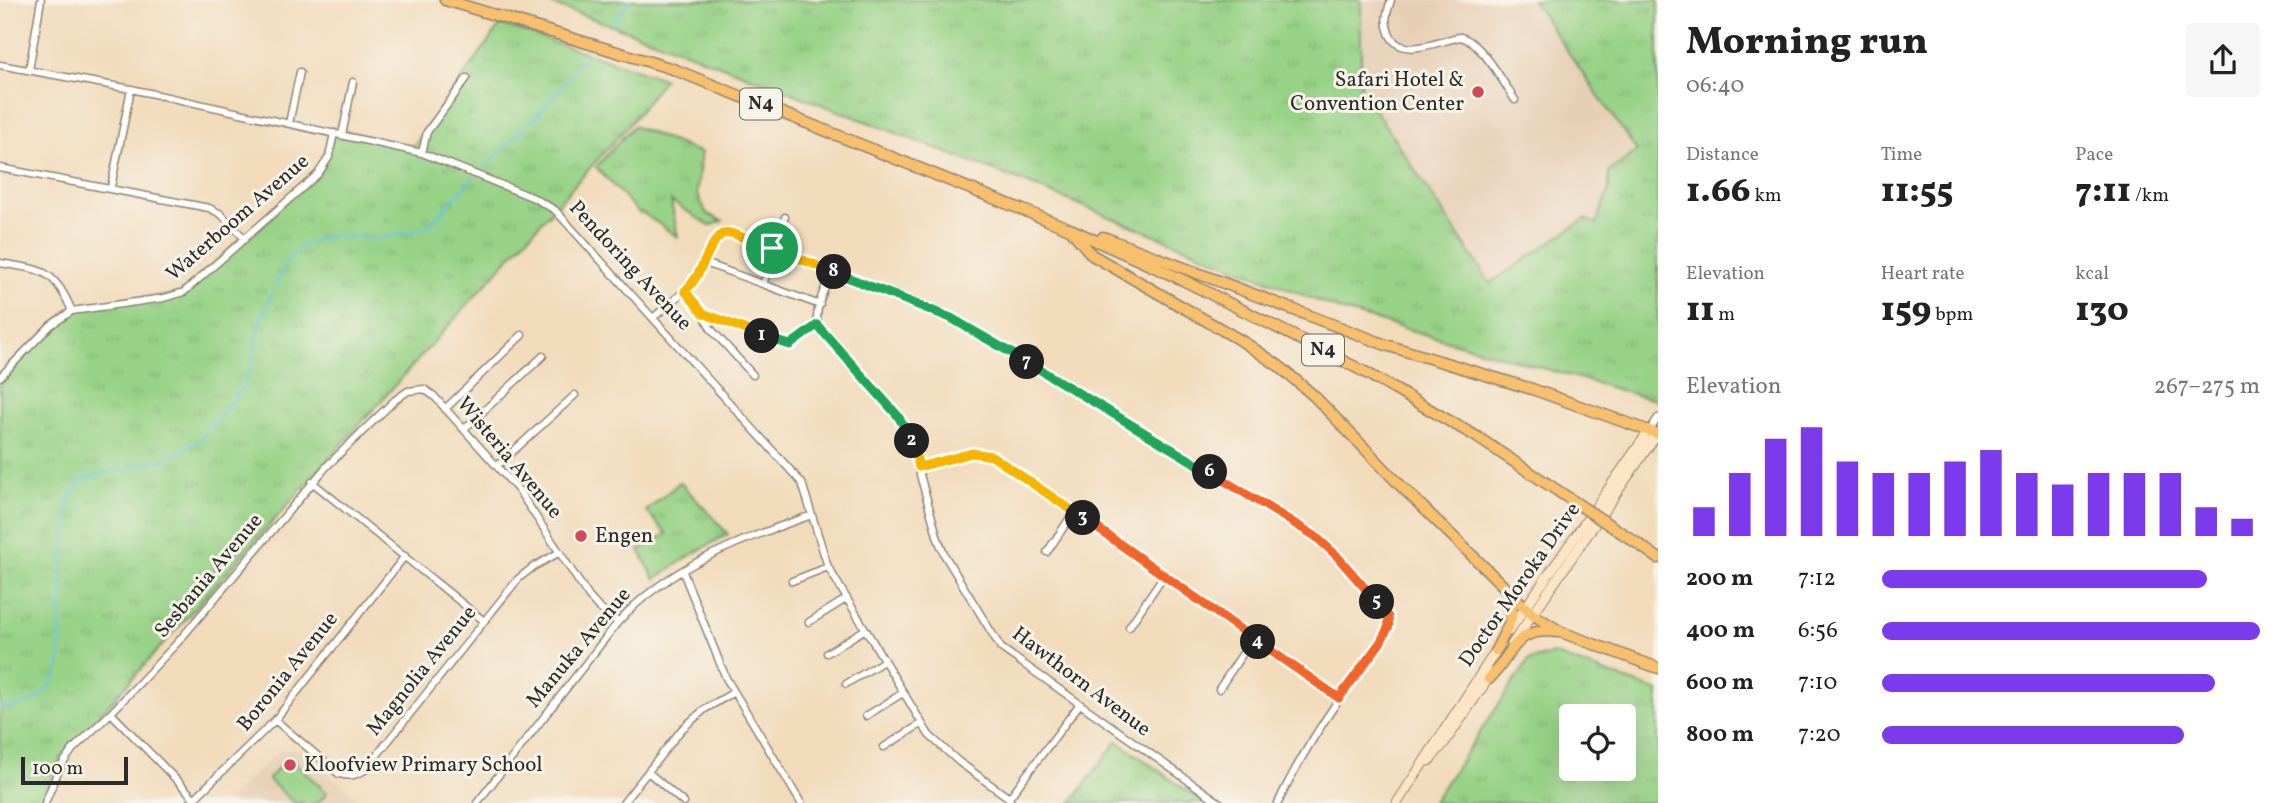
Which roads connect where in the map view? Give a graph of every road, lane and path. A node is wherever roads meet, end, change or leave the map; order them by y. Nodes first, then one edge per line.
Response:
1 (41, 0) edge
2 (445, 0) edge
3 (1391, 0) edge
4 (0, 65) edge
5 (29, 70) junction
6 (300, 72) dead end
7 (467, 78) dead end
8 (353, 82) dead end
9 (131, 89) junction
10 (1515, 100) dead end
11 (289, 123) junction
12 (338, 134) junction
13 (422, 153) junction
14 (0, 168) edge
15 (111, 187) junction
16 (785, 217) dead end
17 (1070, 229) junction
18 (245, 239) junction
19 (772, 248) junction
20 (0, 263) edge
21 (705, 263) junction
22 (771, 263) dead end
23 (832, 271) junction
24 (763, 284) junction
25 (685, 291) junction
26 (820, 305) junction
27 (72, 311) junction
28 (703, 313) junction
29 (654, 317) junction
30 (817, 325) junction
31 (522, 335) dead end
32 (543, 356) dead end
33 (753, 375) dead end
34 (0, 377) edge
35 (418, 388) joint
36 (575, 396) dead end
37 (445, 409) junction
38 (1658, 418) edge
39 (464, 429) junction
40 (1656, 433) edge
41 (497, 466) junction
42 (919, 467) junction
43 (312, 481) junction
44 (1074, 512) junction
45 (812, 515) junction
46 (560, 552) junction
47 (1047, 552) dead end
48 (405, 556) junction
49 (1658, 558) edge
50 (828, 567) junction
51 (682, 572) junction
52 (1164, 575) junction
53 (792, 581) dead end
54 (1507, 591) junction
55 (846, 599) junction
56 (1529, 610) junction
57 (484, 621) junction
58 (618, 622) junction
59 (809, 622) dead end
60 (1129, 627) dead end
61 (864, 630) junction
62 (1561, 632) junction
63 (1253, 638) junction
64 (1496, 650) junction
65 (827, 653) dead end
66 (884, 661) junction
67 (1658, 668) edge
68 (1489, 679) junction
69 (846, 684) dead end
70 (1219, 689) dead end
71 (734, 692) junction
72 (903, 693) junction
73 (1339, 698) junction
74 (1079, 705) junction
75 (111, 713) junction
76 (866, 716) dead end
77 (275, 720) junction
78 (921, 724) junction
79 (884, 747) dead end
80 (648, 772) junction
81 (1416, 776) junction
82 (192, 800) edge
83 (1010, 800) edge
84 (45, 803) edge
85 (477, 803) edge
86 (623, 803) edge
87 (684, 803) edge
88 (801, 803) edge
89 (1220, 803) edge
90 (1278, 803) edge
91 (1397, 803) edge

1 - 5 street
2 - 17 highway, N4
3 - 10 street
4 - 5 street, Pendoring Avenue
5 - 9 street, Pendoring Avenue
6 - 11 street
7 - 13 street
8 - 12 street, Waterboom Avenue
9 - 11 street, Pendoring Avenue
9 - 15 street
11 - 12 street, Pendoring Avenue
12 - 13 street, Pendoring Avenue
12 - 18 street, Waterboom Avenue
13 - 29 street, Pendoring Avenue
14 - 15 street
15 - 18 street
16 - 19 street
17 - 40 highway
17 - 49 highway, N4, bridge
17 - 54 highway
18 - 27 street, Waterboom Avenue
19 - 21 street
19 - 23 street
20 - 27 street
21 - 24 street
21 - 25 street
22 - 24 street
23 - 26 street
23 - 73 street
24 - 26 street
25 - 28 street
25 - 29 street
26 - 30 street
27 - 34 street, Waterboom Avenue
28 - 30 street
28 - 33 street
29 - 45 street, Pendoring Avenue
30 - 42 street, Hawthorn Avenue
31 - 37 street
32 - 39 street
35 - 37 street, Wisteria Avenue
35 - 43 street, Sesbania Avenue
36 - 41 street
37 - 39 street, Wisteria Avenue
38 - 40 street, Doctor Moroka Drive
39 - 41 street, Wisteria Avenue
40 - 56 main road, Doctor Moroka Drive
41 - 46 street, Wisteria Avenue
42 - 44 street
42 - 74 street, Hawthorn Avenue
43 - 48 street
43 - 75 street, Sesbania Avenue
44 - 47 street
44 - 52 street
45 - 50 street, Pendoring Avenue
45 - 51 street, Manuka Avenue
46 - 57 street, Magnolia Avenue
46 - 58 street, Wisteria Avenue
48 - 57 street
48 - 77 street, Boronia Avenue
50 - 53 street
50 - 55 street, Pendoring Avenue
51 - 58 street, Manuka Avenue
51 - 71 street
52 - 60 street
52 - 63 street
54 - 56 highway
54 - 64 highway
55 - 59 street
55 - 61 street, Pendoring Avenue
56 - 62 highway
56 - 64 main road, Doctor Moroka Drive
56 - 68 main road, Doctor Moroka Drive
57 - 77 street, Magnolia Avenue
58 - 85 street, Manuka Avenue
61 - 65 street
61 - 66 street, Pendoring Avenue
62 - 67 highway
62 - 68 highway
63 - 70 street
63 - 73 street
64 - 81 main road, Doctor Moroka Drive
66 - 69 street
66 - 72 street, Pendoring Avenue
68 - 81 main road, Doctor Moroka Drive
71 - 80 street
71 - 88 street
72 - 76 street
72 - 78 street, Pendoring Avenue
73 - 90 street
74 - 83 street
74 - 89 street, Hawthorn Avenue
75 - 82 street
75 - 84 street, Sesbania Avenue
77 - 82 street, Boronia Avenue
78 - 79 street
78 - 83 street, Pendoring Avenue
80 - 86 street
80 - 87 street
81 - 91 main road, Doctor Moroka Drive

